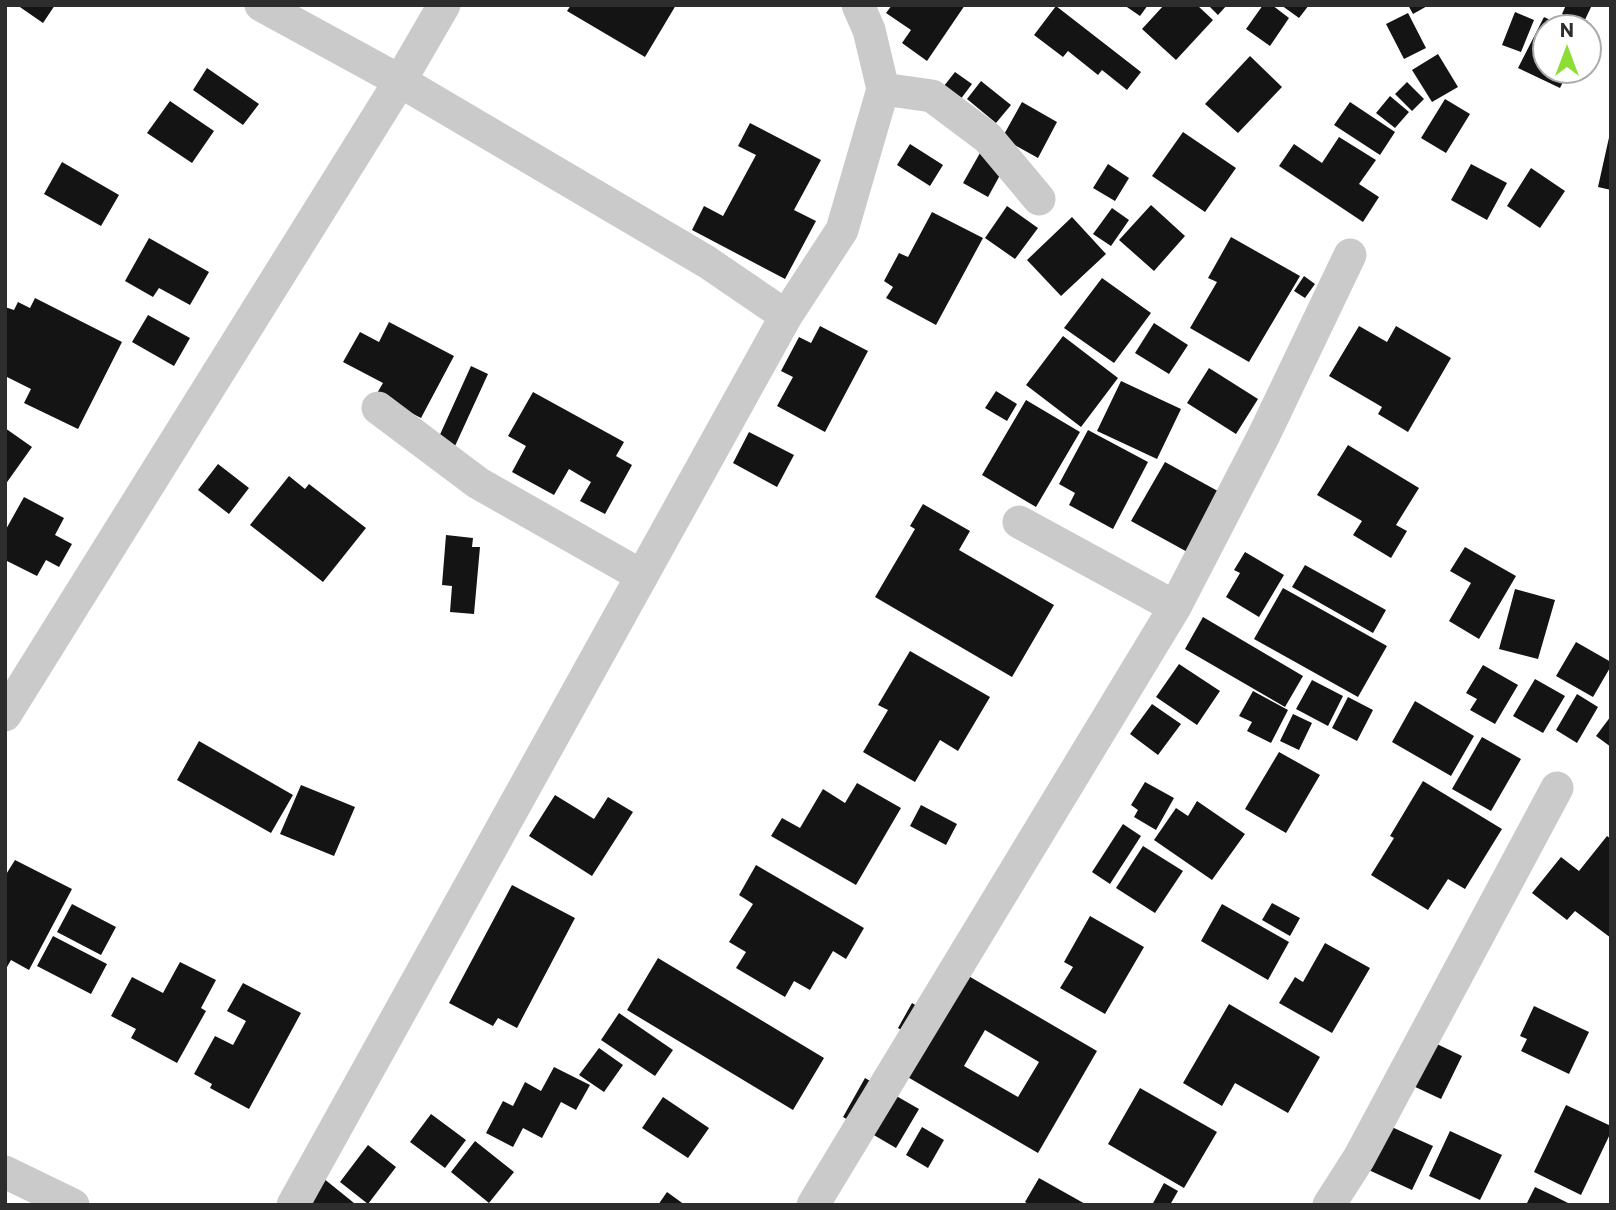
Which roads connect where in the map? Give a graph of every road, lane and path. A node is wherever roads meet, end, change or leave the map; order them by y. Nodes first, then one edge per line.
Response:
1 (261, 5) edge
2 (444, 5) edge
3 (858, 5) edge
4 (400, 82) junction
5 (883, 89) junction
6 (1039, 199) dead end
7 (1350, 255) dead end
8 (786, 316) junction
9 (378, 408) dead end
10 (1019, 522) dead end
11 (642, 576) junction
12 (1175, 607) junction
13 (5, 715) edge
14 (1557, 788) dead end
15 (5, 1172) edge
16 (73, 1205) edge
17 (293, 1205) edge
18 (813, 1205) edge
19 (1329, 1205) edge

1 - 4 street
2 - 4 street
3 - 5 street
4 - 8 street
4 - 13 street
5 - 6 street
5 - 8 street
7 - 12 street
8 - 11 street
9 - 11 street
10 - 12 street
11 - 17 street
12 - 18 street
14 - 19 street
15 - 16 street

